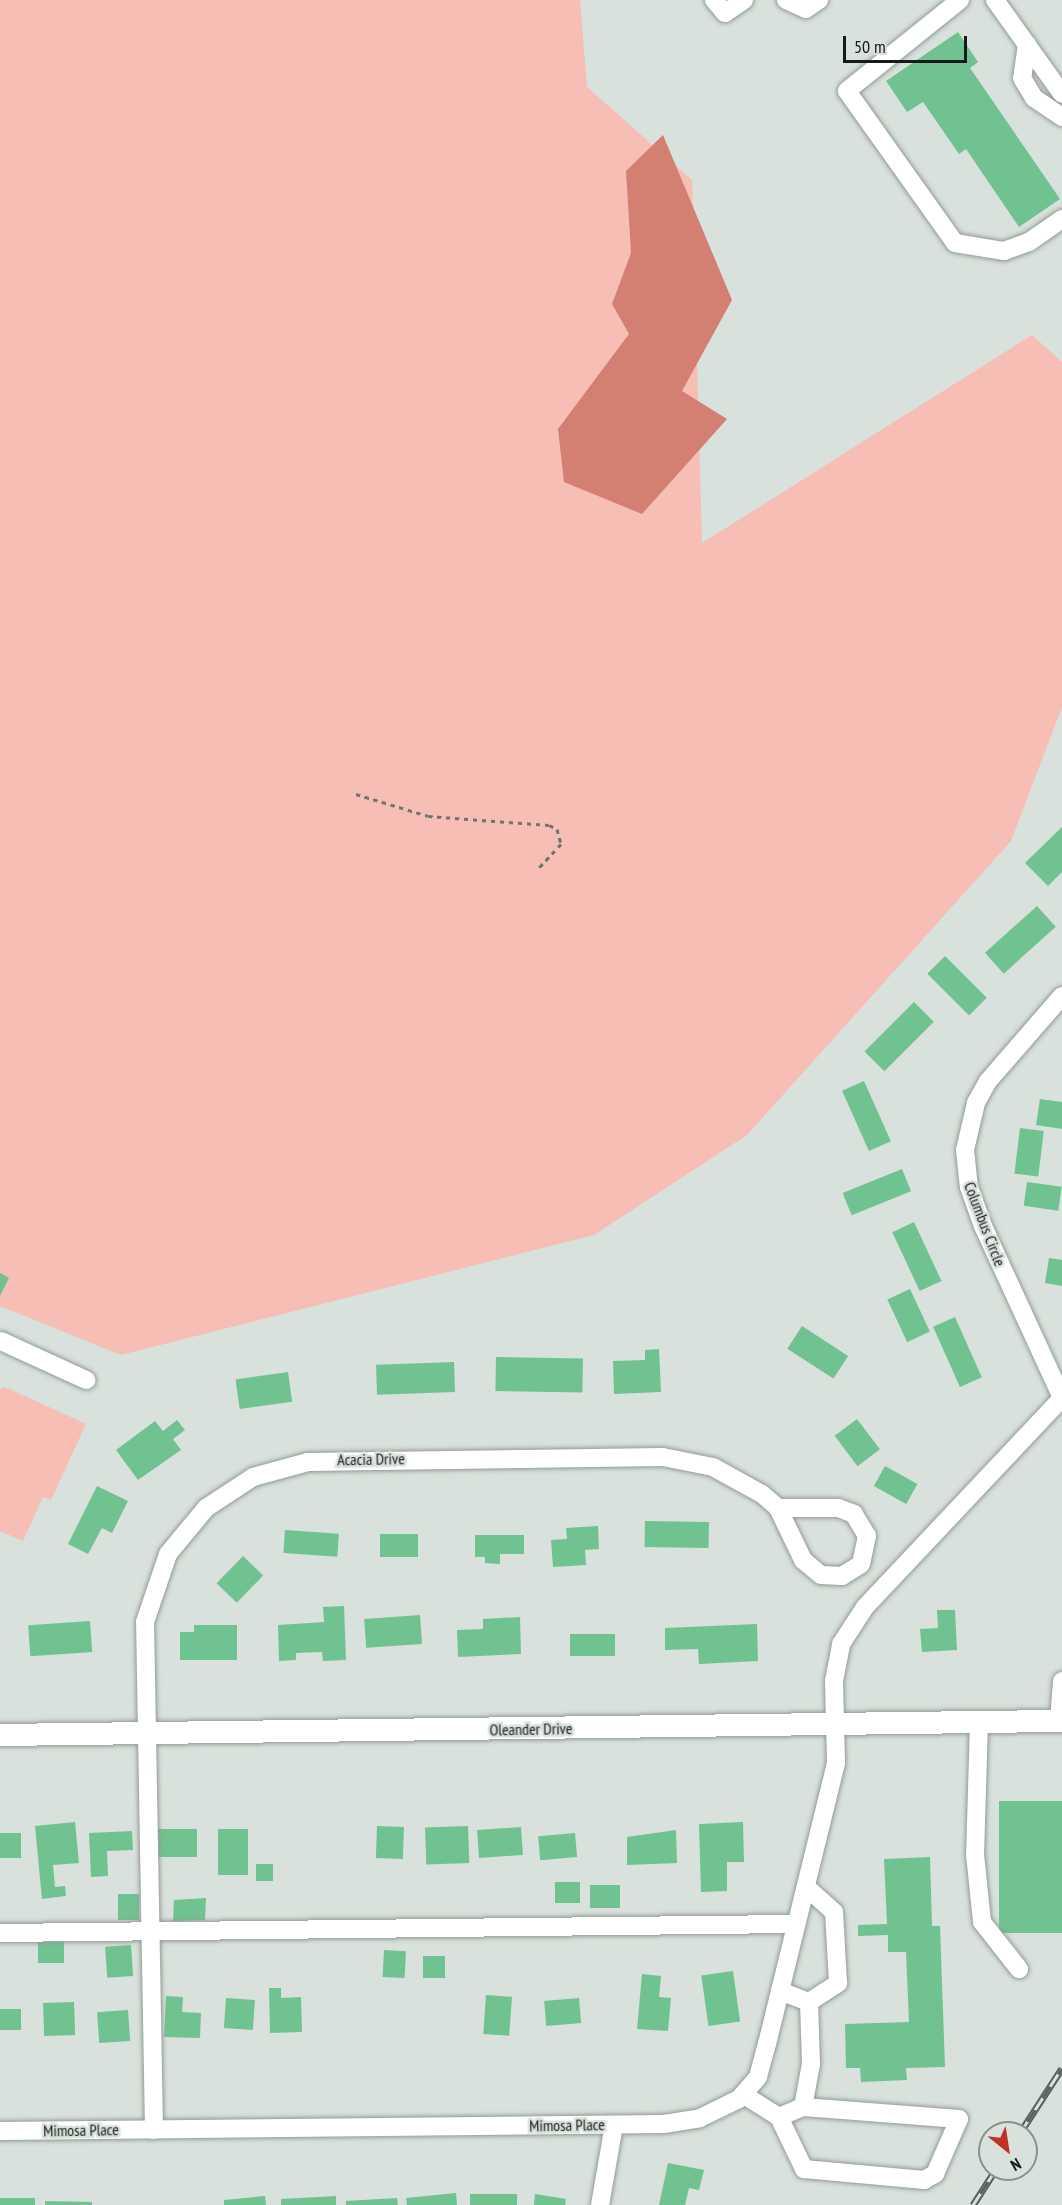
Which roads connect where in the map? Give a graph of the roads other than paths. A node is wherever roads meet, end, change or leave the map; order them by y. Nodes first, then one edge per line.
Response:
1 (714, 0) edge
2 (744, 0) edge
3 (786, 0) edge
4 (819, 0) edge
5 (960, 0) edge
6 (995, 0) edge
7 (1027, 44) junction
8 (1062, 94) edge
9 (1062, 117) edge
10 (1062, 219) edge
11 (1062, 996) edge
12 (1, 1341) edge
13 (86, 1380) dead end
14 (1062, 1399) edge
15 (778, 1508) junction
16 (1062, 1681) edge
17 (1060, 1721) edge
18 (979, 1722) junction
19 (836, 1726) junction
20 (145, 1733) junction
21 (0, 1735) edge
22 (806, 1887) junction
23 (796, 1924) junction
24 (149, 1932) junction
25 (0, 1933) edge
26 (1019, 1969) dead end
27 (780, 1991) junction
28 (809, 2002) junction
29 (744, 2095) junction
30 (803, 2107) junction
31 (779, 2117) junction
32 (614, 2125) junction
33 (154, 2130) junction
34 (0, 2131) edge
35 (600, 2205) edge

1 - 2 street
3 - 4 street
5 - 10 street
6 - 7 street
7 - 8 street
7 - 9 street
11 - 14 street, Columbus Circle
12 - 13 street
14 - 19 street, Columbus Circle
15 - 15 street
15 - 20 street, Acacia Drive
16 - 17 street
17 - 18 main road, Oleander Drive
18 - 19 main road, Oleander Drive
18 - 26 street
19 - 20 main road, Oleander Drive
19 - 22 street
20 - 21 main road, Oleander Drive
20 - 24 street, Acacia Drive
22 - 23 street
22 - 28 street
23 - 24 street
23 - 27 street
24 - 25 street
24 - 33 street, Acacia Drive
27 - 28 street
27 - 29 street
28 - 30 street
29 - 31 street
29 - 32 street, Mimosa Place
30 - 31 street
30 - 31 street
32 - 33 street, Mimosa Place
32 - 35 street
33 - 34 street, Mimosa Place

